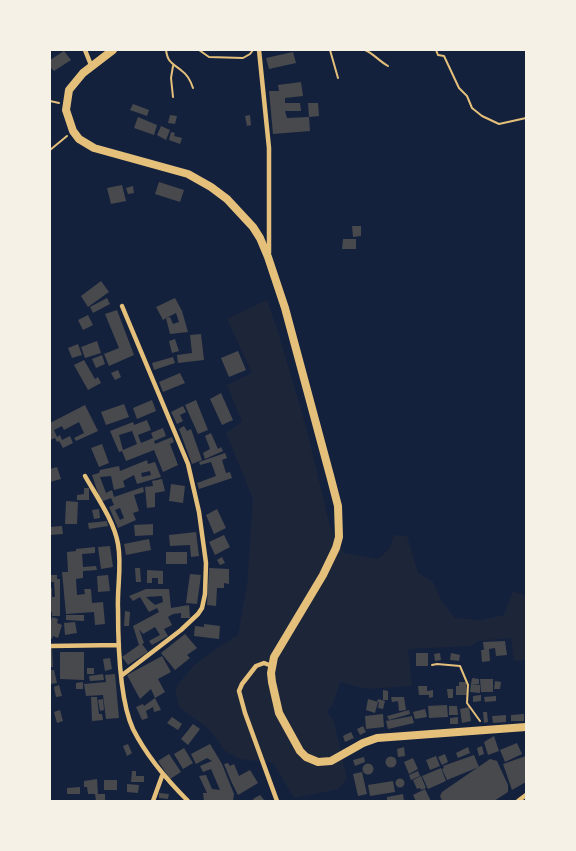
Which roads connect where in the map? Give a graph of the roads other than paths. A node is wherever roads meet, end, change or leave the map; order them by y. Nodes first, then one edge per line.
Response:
1 (85, 50) edge
2 (113, 50) edge
3 (259, 50) edge
4 (91, 65) junction
5 (268, 257) junction
6 (122, 306) dead end
7 (85, 476) dead end
8 (119, 645) junction
9 (50, 646) edge
10 (272, 666) junction
11 (121, 676) junction
12 (526, 726) edge
13 (162, 776) junction
14 (526, 795) edge
15 (153, 801) edge
16 (188, 801) edge
17 (277, 801) edge
18 (518, 801) edge

1 - 4 street
2 - 4 main road
3 - 5 street
4 - 5 main road
5 - 10 main road
6 - 11 street
7 - 8 street
8 - 9 street
8 - 11 street
10 - 12 main road
10 - 17 street
11 - 13 street
13 - 15 street
13 - 16 street
14 - 18 street

